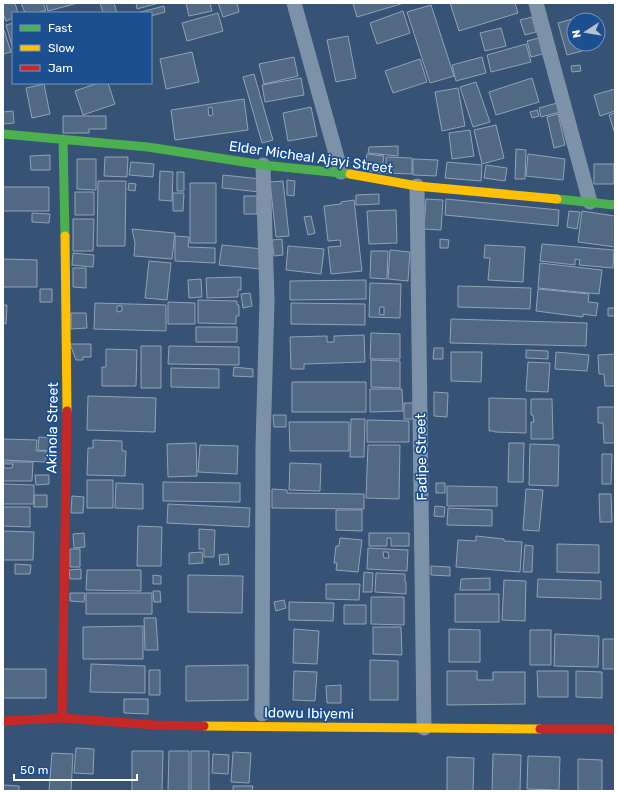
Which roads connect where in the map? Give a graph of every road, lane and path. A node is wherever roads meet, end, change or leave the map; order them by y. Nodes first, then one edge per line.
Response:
1 (294, 3) edge
2 (536, 3) edge
3 (3, 134) edge
4 (63, 139) junction
5 (263, 165) junction
6 (341, 172) junction
7 (417, 186) junction
8 (590, 202) junction
9 (615, 205) edge
10 (262, 714) dead end
11 (62, 718) junction
12 (3, 721) edge
13 (424, 728) junction
14 (615, 729) edge

1 - 6 street
2 - 8 street
3 - 4 street, Elder Micheal Ajayi Street
4 - 5 street, Elder Micheal Ajayi Street
4 - 11 street, Akinola Street
5 - 6 street, Elder Micheal Ajayi Street
5 - 10 street
6 - 7 street, Elder Micheal Ajayi Street
7 - 8 street, Elder Micheal Ajayi Street
7 - 13 street, Fadipe Street
8 - 9 street, Elder Micheal Ajayi Street
11 - 12 street, Idowu Ibiyemi
11 - 13 street, Idowu Ibiyemi
13 - 14 street, Idowu Ibiyemi

